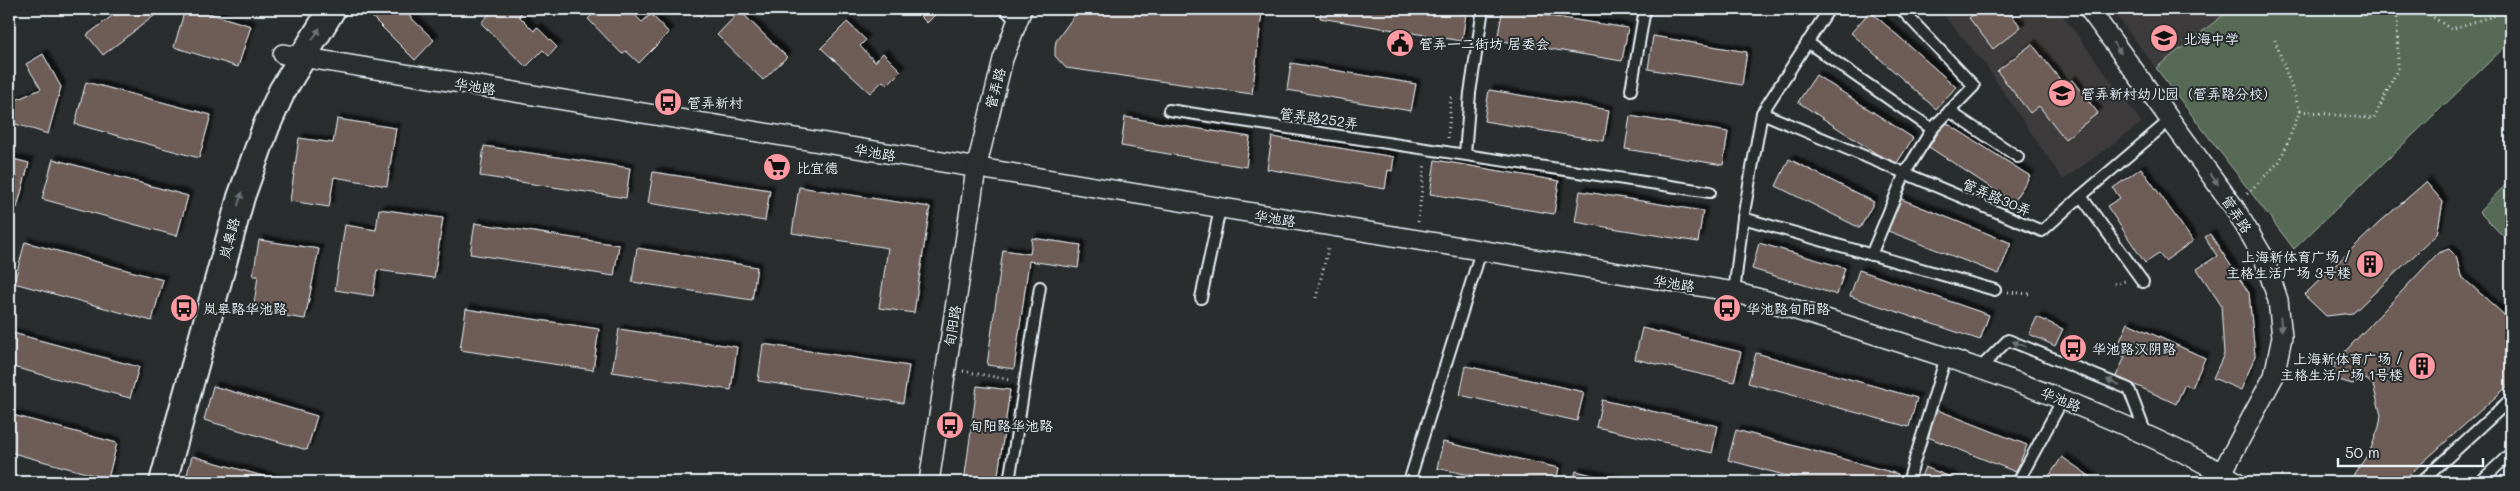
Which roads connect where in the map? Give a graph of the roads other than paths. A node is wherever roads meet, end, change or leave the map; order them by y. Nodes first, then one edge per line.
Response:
1 (312, 9) edge
2 (332, 9) edge
3 (1483, 9) edge
4 (1645, 9) edge
5 (1829, 9) edge
6 (1901, 9) edge
7 (2089, 9) edge
8 (1015, 13) edge
9 (1807, 42) junction
10 (292, 56) junction
11 (1630, 90) dead end
12 (1169, 110) dead end
13 (1949, 111) junction
14 (1762, 112) junction
15 (2170, 120) junction
16 (1932, 129) junction
17 (1465, 154) junction
18 (2018, 157) dead end
19 (976, 169) junction
20 (1905, 173) junction
21 (1710, 192) dead end
22 (2081, 196) junction
23 (1220, 209) junction
24 (1743, 218) junction
25 (1481, 251) junction
26 (1871, 255) junction
27 (2144, 282) dead end
28 (1040, 287) dead end
29 (1995, 290) road end
30 (1734, 293) junction
31 (1201, 298) dead end
32 (1946, 357) junction
33 (1980, 368) junction
34 (2063, 399) junction
35 (2511, 400) edge
36 (2146, 435) junction
37 (2511, 453) edge
38 (2226, 479) edge
39 (149, 482) edge
40 (163, 482) edge
41 (928, 482) edge
42 (1009, 482) edge
43 (1409, 482) edge
44 (1908, 482) edge
45 (2018, 482) edge
46 (2421, 482) edge
47 (2480, 482) edge

1 - 10 main road, 岚皋路
10 -> 2 main road, 岚皋路
3 - 17 lane
4 - 11 lane
5 - 9 lane
6 - 13 lane
7 -> 15 street, 管弄路
8 - 19 street, 管弄路
9 - 14 lane
9 - 16 lane
10 - 19 street, 华池路
10 - 39 main road, 岚皋路
40 -> 10 main road, 岚皋路
12 - 17 lane, 管弄路252弄
13 - 16 lane
13 - 18 lane
14 - 20 lane, 管弄路30弄
14 - 24 lane
15 - 22 lane
15 -> 38 street, 管弄路
16 - 20 lane
17 - 21 lane, 管弄路252弄
19 - 23 street, 华池路
19 - 41 street, 旬阳路
20 - 22 lane, 管弄路30弄
20 - 26 lane
22 - 27 lane
23 - 25 street, 华池路
23 - 31 lane
24 - 26 lane
24 - 30 lane
25 - 30 street, 华池路
25 - 43 lane
26 - 29 lane
28 - 42 lane
30 - 32 street, 华池路
32 - 33 street, 华池路
32 - 44 lane
33 - 34 street, 华池路
36 -> 33 lane
34 - 36 street, 华池路
34 - 45 lane
35 - 46 lane
36 - 38 street, 华池路
37 - 47 lane

